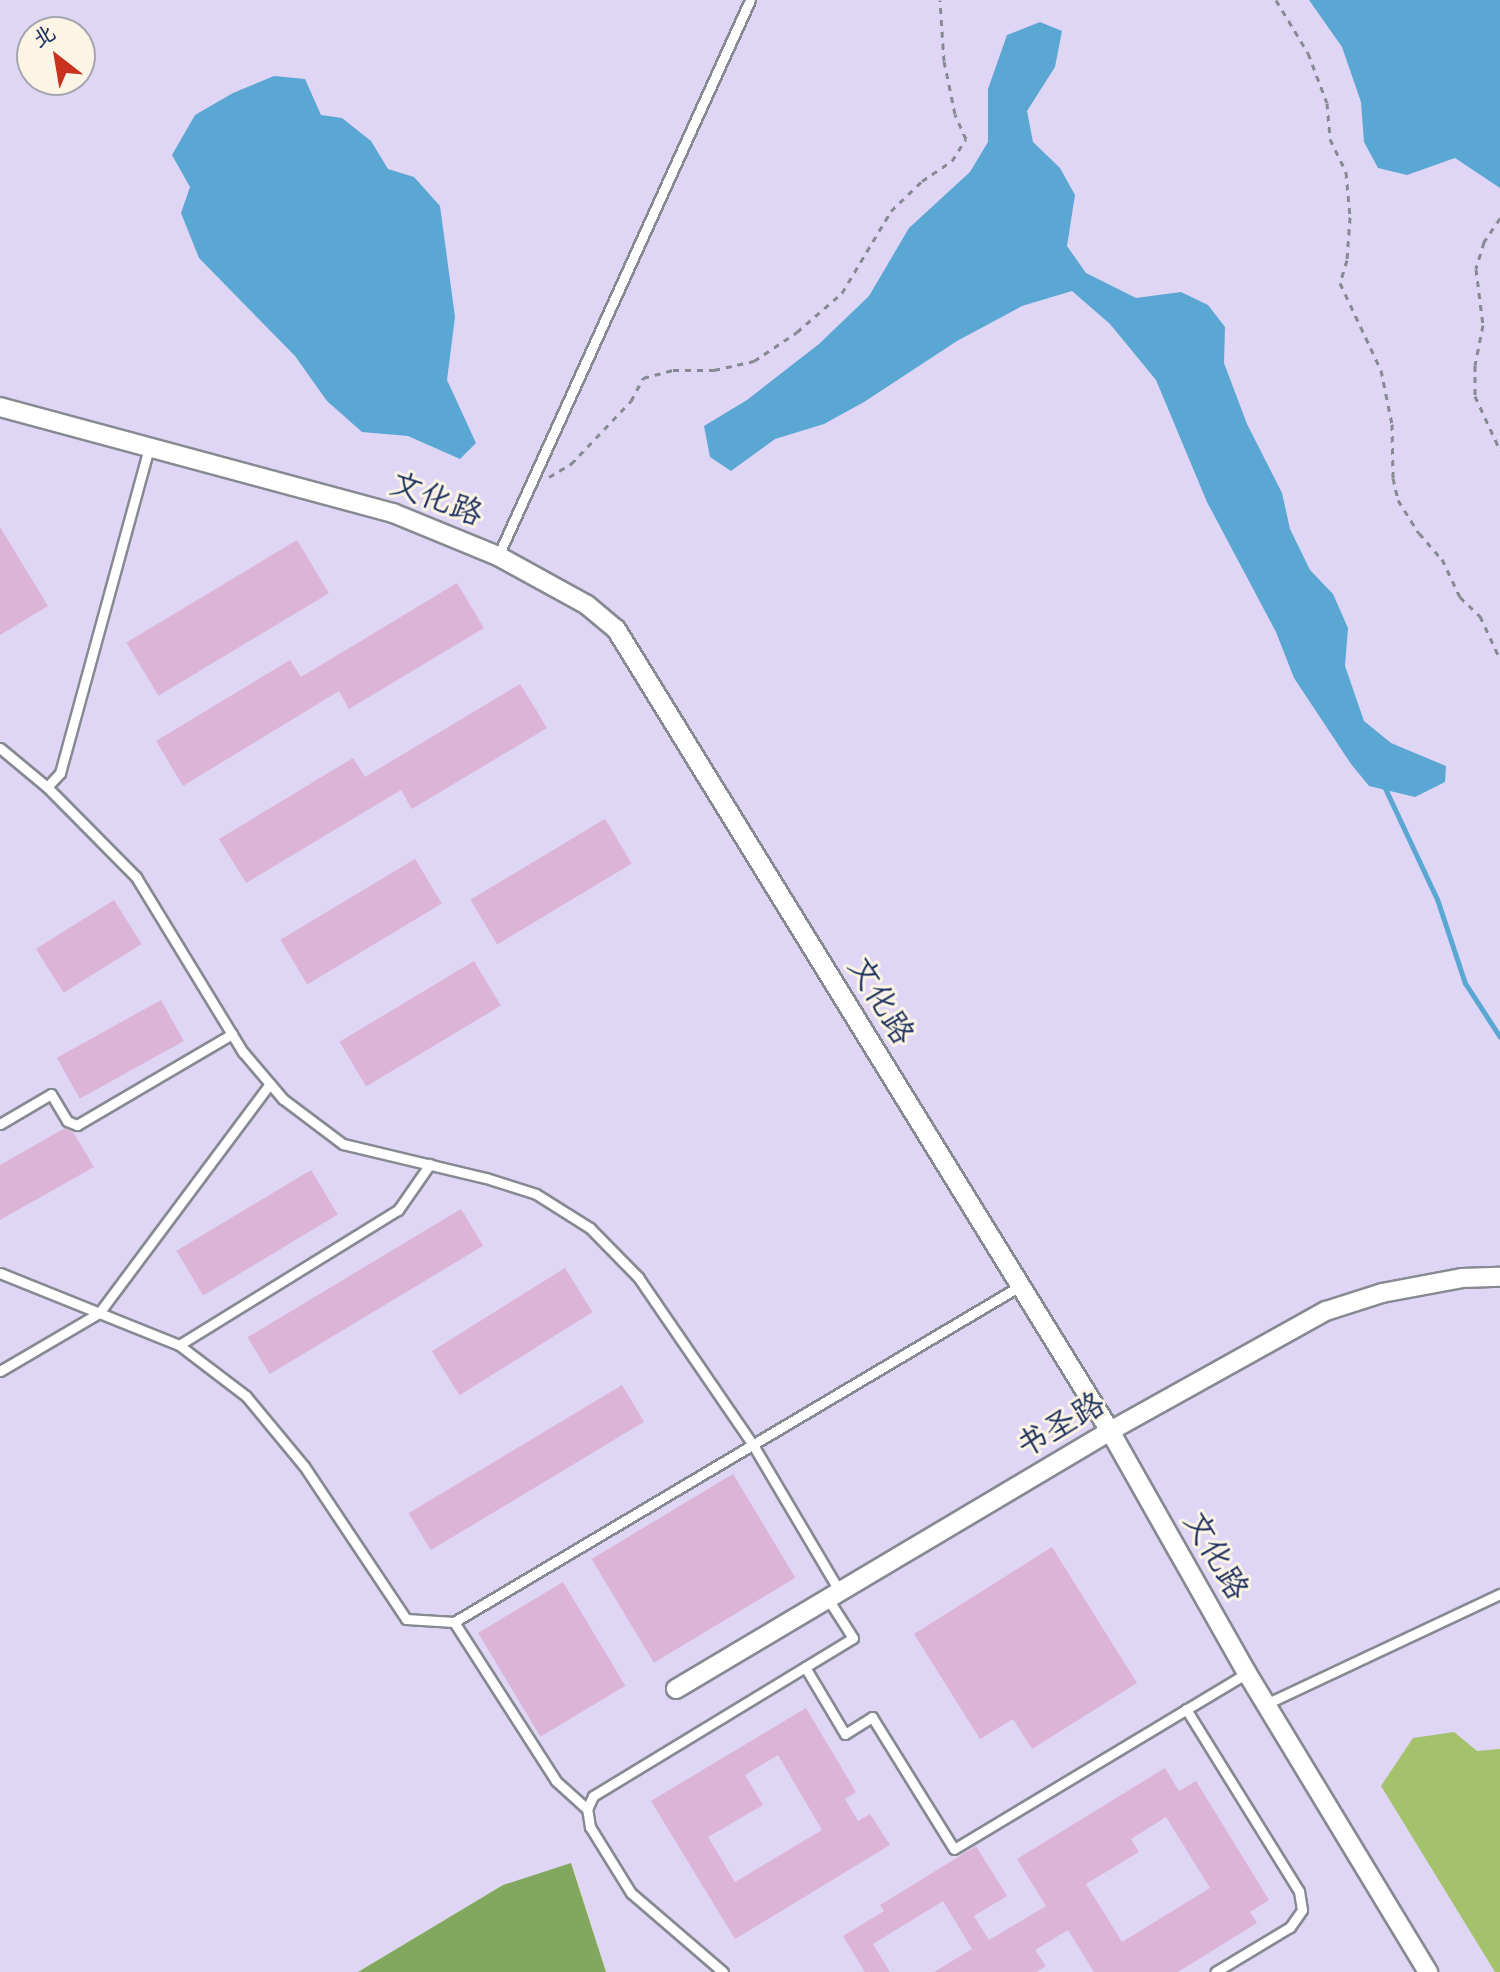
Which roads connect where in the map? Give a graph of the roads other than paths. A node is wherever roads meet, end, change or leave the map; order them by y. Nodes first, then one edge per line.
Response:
1 (750, 0) edge
2 (0, 407) edge
3 (149, 447) junction
4 (498, 556) junction
5 (0, 748) edge
6 (47, 787) junction
7 (232, 1034) junction
8 (270, 1084) junction
9 (0, 1124) edge
10 (430, 1164) junction
11 (0, 1273) edge
12 (1500, 1277) edge
13 (1020, 1286) junction
14 (99, 1313) junction
15 (179, 1345) junction
16 (0, 1371) edge
17 (1110, 1431) junction
18 (753, 1445) junction
19 (1500, 1594) edge
20 (834, 1595) junction
21 (454, 1622) junction
22 (805, 1667) junction
23 (1247, 1673) junction
24 (676, 1689) dead end
25 (1266, 1704) junction
26 (1186, 1709) junction
27 (587, 1809) junction
28 (723, 1972) edge
29 (1215, 1972) edge
30 (1428, 1972) edge

1 - 4 lane
2 - 3 street, 文化路
3 - 4 street, 文化路
3 - 6 lane
4 - 13 street, 文化路
5 - 6 lane
6 - 7 lane
7 - 8 lane
7 - 9 lane
8 - 10 lane
8 - 14 lane
10 - 15 lane
10 - 18 lane
11 - 14 lane
12 - 17 street, 书圣路
13 - 17 street, 文化路
13 - 18 lane
14 - 15 lane
14 - 16 lane
15 - 21 lane
17 - 20 street, 书圣路
17 - 23 street, 文化路
18 - 20 lane
18 - 21 lane
19 - 25 lane
20 - 22 lane
20 - 24 street, 书圣路
21 - 27 lane
22 - 26 lane
22 - 27 lane
23 - 25 street, 文化路
23 - 26 lane
25 - 30 street, 文化路
26 - 29 lane
27 - 28 lane

